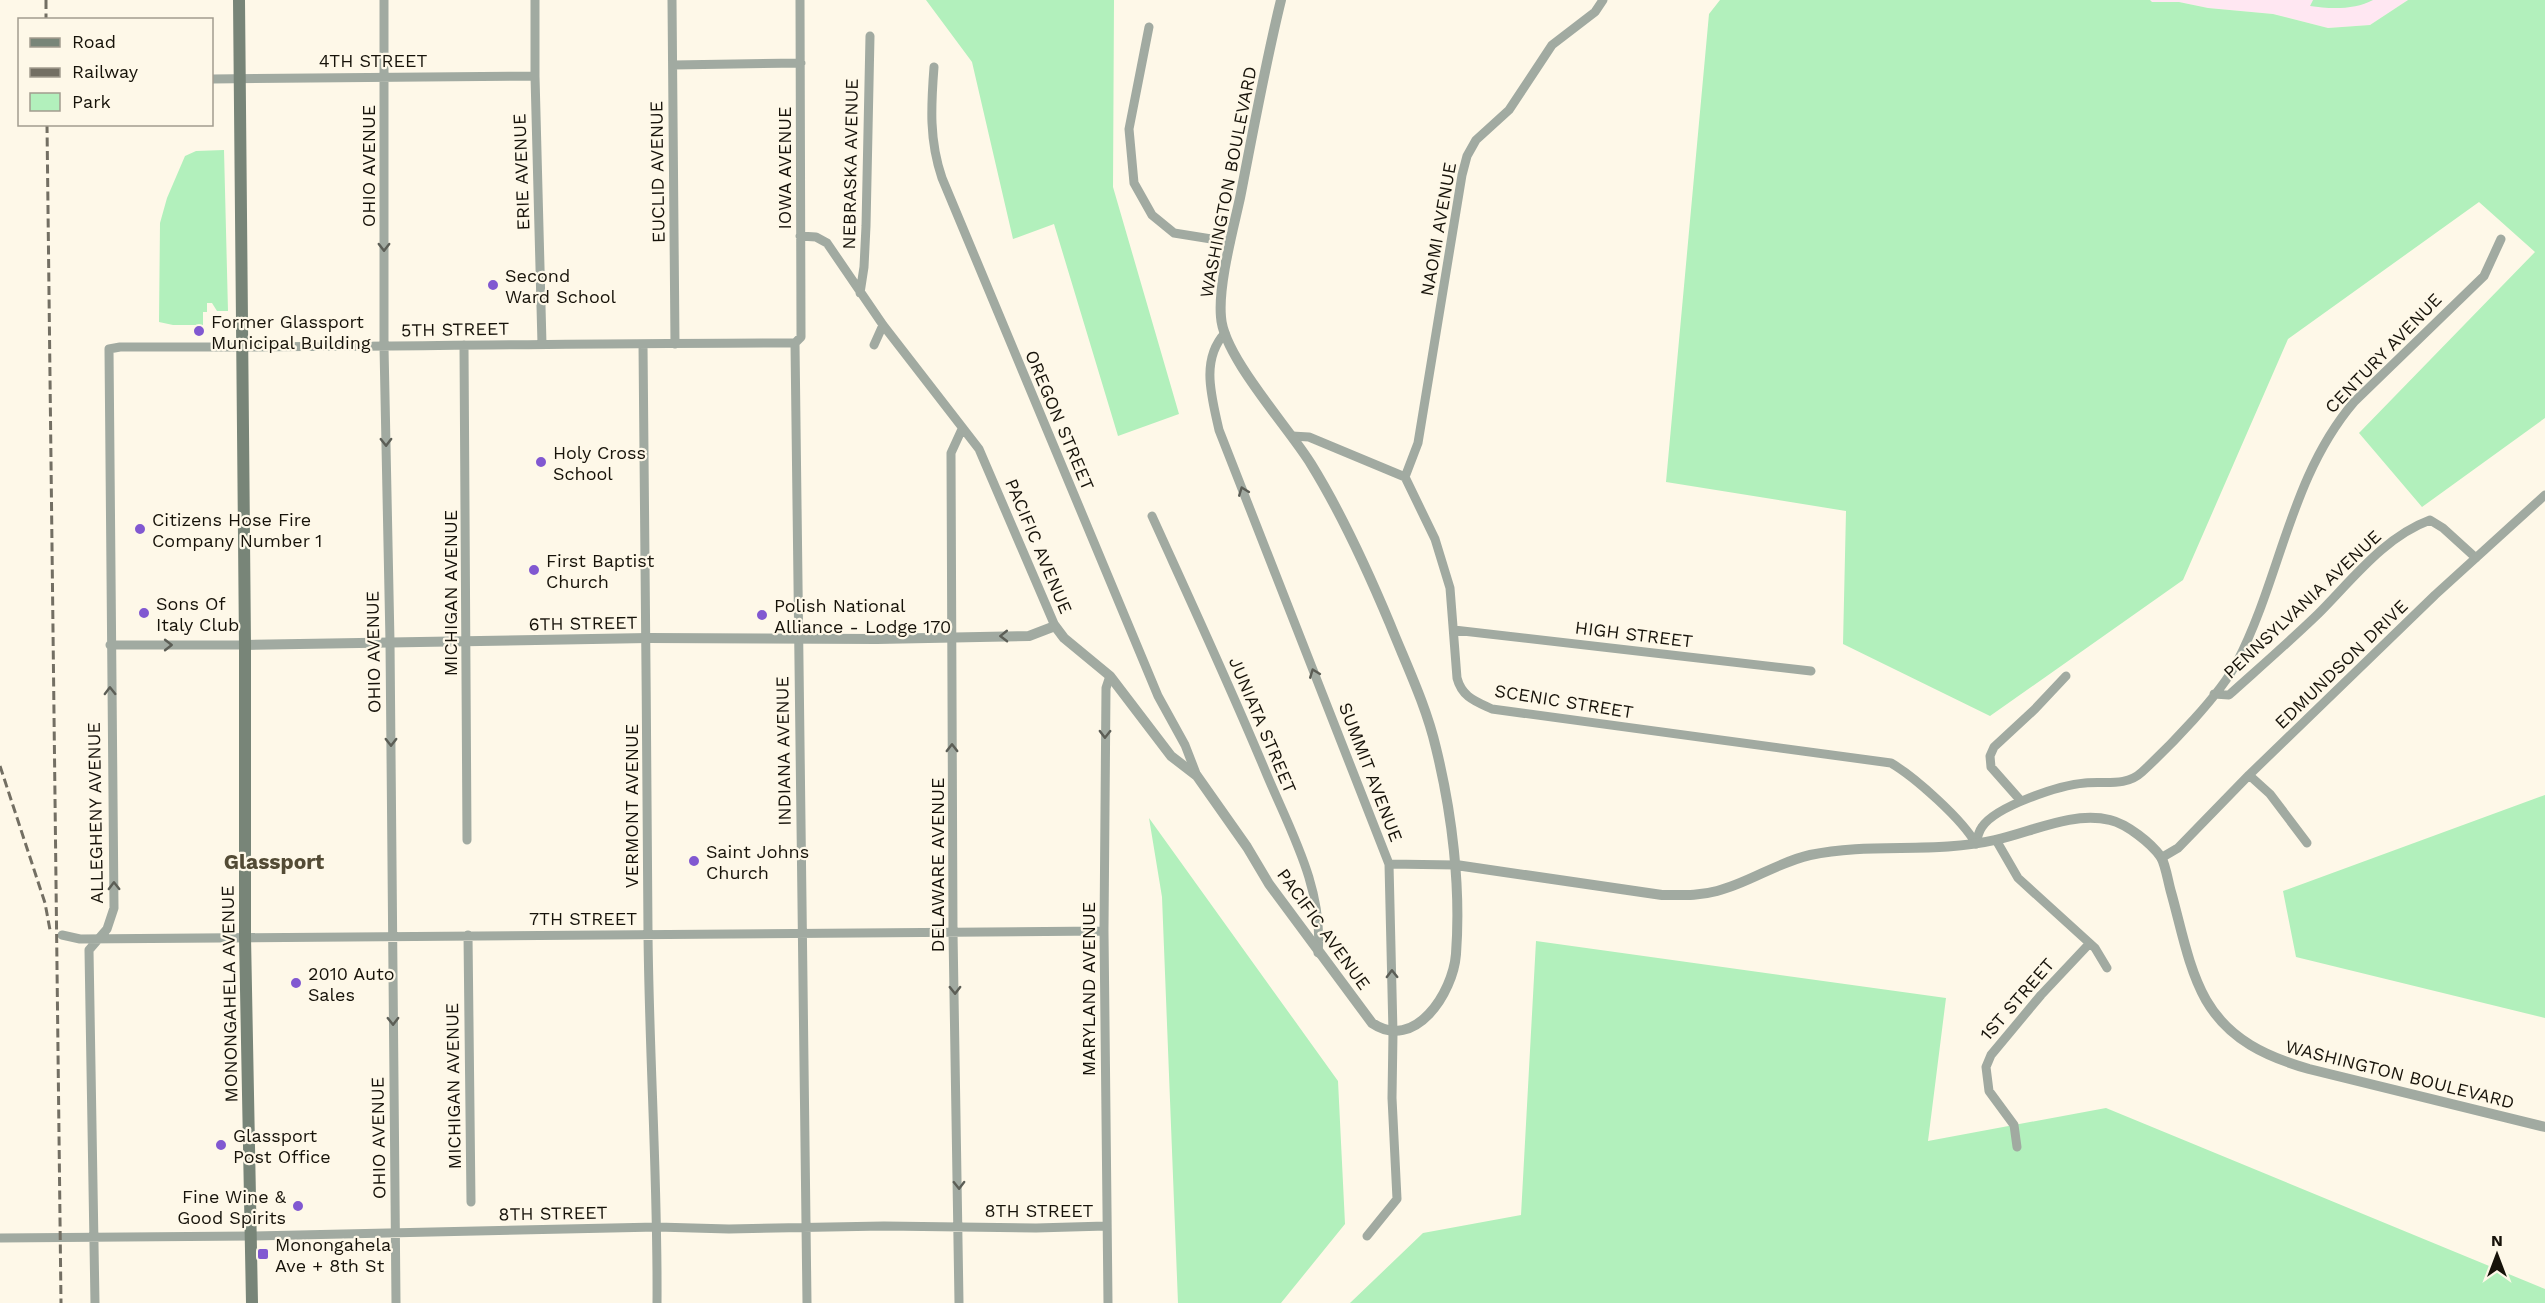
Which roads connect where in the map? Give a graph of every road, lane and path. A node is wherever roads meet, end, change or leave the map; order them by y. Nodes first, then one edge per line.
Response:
1 (239, 0) edge
2 (384, 0) edge
3 (535, 0) edge
4 (672, 0) edge
5 (800, 0) edge
6 (1281, 0) edge
7 (1604, 0) edge
8 (1149, 27) dead end
9 (870, 36) dead end
10 (801, 63) junction
11 (673, 65) junction
12 (934, 67) dead end
13 (535, 76) junction
14 (384, 77) junction
15 (239, 78) junction
16 (213, 79) edge
17 (800, 236) junction
18 (2501, 239) dead end
19 (1230, 242) junction
20 (860, 292) junction
21 (883, 325) junction
22 (1225, 333) junction
23 (798, 340) junction
24 (542, 344) junction
25 (643, 344) junction
26 (675, 344) junction
27 (464, 345) junction
28 (873, 345) dead end
29 (241, 347) junction
30 (384, 347) junction
31 (109, 349) joint
32 (962, 429) junction
33 (1292, 436) junction
34 (1405, 477) junction
35 (2545, 495) edge
36 (1152, 516) dead end
37 (2476, 558) junction
38 (1055, 626) junction
39 (1454, 630) junction
40 (951, 637) junction
41 (648, 638) junction
42 (798, 639) junction
43 (390, 642) junction
44 (467, 642) junction
45 (110, 645) junction
46 (245, 645) junction
47 (1811, 671) dead end
48 (1110, 676) junction
49 (2066, 676) dead end
50 (2214, 694) junction
51 (2249, 775) junction
52 (1197, 776) junction
53 (2021, 801) junction
54 (467, 840) dead end
55 (1996, 840) junction
56 (2307, 843) dead end
57 (1976, 844) junction
58 (2161, 858) junction
59 (1389, 864) junction
60 (1456, 865) junction
61 (1104, 931) junction
62 (953, 932) junction
63 (802, 933) junction
64 (62, 934) dead end
65 (468, 934) junction
66 (648, 934) junction
67 (392, 936) junction
68 (245, 937) junction
69 (96, 939) junction
70 (2089, 944) junction
71 (1318, 953) junction
72 (2107, 968) dead end
73 (1393, 1033) junction
74 (2545, 1127) edge
75 (2017, 1147) dead end
76 (471, 1202) dead end
77 (959, 1226) junction
78 (1106, 1226) junction
79 (657, 1227) junction
80 (806, 1228) junction
81 (396, 1232) junction
82 (251, 1236) junction
83 (1367, 1236) dead end
84 (95, 1237) junction
85 (0, 1238) edge
86 (95, 1303) edge
87 (252, 1303) edge
88 (396, 1303) edge
89 (657, 1303) edge
90 (807, 1303) edge
91 (960, 1303) edge
92 (1108, 1303) edge

1 - 15 main road, MONONGAHELA AVENUE
2 - 14 street, OHIO AVENUE
3 - 13 street, ERIE AVENUE
4 - 11 street, EUCLID AVENUE
5 - 10 street, IOWA AVENUE
6 - 19 street, WASHINGTON BOULEVARD
7 - 34 street, NAOMI AVENUE
8 - 19 street
9 - 20 street, NEBRASKA AVENUE
10 - 11 street
10 - 17 street, IOWA AVENUE
11 - 26 street, EUCLID AVENUE
12 - 52 street, OREGON STREET
13 - 14 street, 4TH STREET
13 - 24 street, ERIE AVENUE
14 - 15 street, 4TH STREET
14 -> 30 street, OHIO AVENUE
15 - 16 street, 4TH STREET
15 - 29 main road, MONONGAHELA AVENUE
17 - 20 street, PACIFIC AVENUE
17 - 23 street, IOWA AVENUE
18 - 50 street, CENTURY AVENUE
19 - 22 street, WASHINGTON BOULEVARD
20 - 21 street, PACIFIC AVENUE
21 - 28 street
21 - 32 street, PACIFIC AVENUE
22 - 33 street, WASHINGTON BOULEVARD
59 -> 22 street, SUMMIT AVENUE
23 - 26 street, 5TH STREET
23 - 42 street, INDIANA AVENUE
24 - 25 street, 5TH STREET
24 - 27 street, 5TH STREET
25 - 26 street, 5TH STREET
25 - 41 street, VERMONT AVENUE
27 - 30 street, 5TH STREET
27 - 44 street, MICHIGAN AVENUE
29 - 30 street, 5TH STREET
29 - 31 street, 5TH STREET
29 - 46 main road, MONONGAHELA AVENUE
30 -> 43 street, OHIO AVENUE
31 - 45 street, ALLEGHENY AVENUE
32 - 38 street, PACIFIC AVENUE
32 - 40 street, DELAWARE AVENUE
33 - 34 street
33 - 60 street, WASHINGTON BOULEVARD
34 - 39 street, SCENIC STREET
35 - 37 street, EDMUNDSON DRIVE
36 - 71 street, JUNIATA STREET
37 - 50 street, PENNSYLVANIA AVENUE
37 - 51 street, EDMUNDSON DRIVE
38 -> 40 street, 6TH STREET
38 - 48 street, PACIFIC AVENUE
39 - 47 street, HIGH STREET
39 - 57 street, SCENIC STREET
40 - 42 street, 6TH STREET
62 -> 40 street, DELAWARE AVENUE
41 - 42 street, 6TH STREET
41 - 44 street, 6TH STREET
41 - 66 street, VERMONT AVENUE
42 - 63 street, INDIANA AVENUE
43 - 44 street, 6TH STREET
43 - 46 street, 6TH STREET
43 -> 67 street, OHIO AVENUE
44 - 54 street, MICHIGAN AVENUE
45 -> 46 street, 6TH STREET
69 -> 45 street, ALLEGHENY AVENUE
46 - 68 main road, MONONGAHELA AVENUE
48 - 52 street, PACIFIC AVENUE
48 -> 61 street, MARYLAND AVENUE
49 - 53 street
50 - 53 street, PENNSYLVANIA AVENUE
51 - 56 street
51 - 58 street, EDMUNDSON DRIVE
52 - 71 street, PACIFIC AVENUE
53 - 57 street, PENNSYLVANIA AVENUE
55 - 57 street, WASHINGTON BOULEVARD
55 - 58 street, WASHINGTON BOULEVARD
55 - 70 street
57 - 60 street, WASHINGTON BOULEVARD
58 - 74 street, WASHINGTON BOULEVARD
59 - 60 street
73 -> 59 street, SUMMIT AVENUE
60 - 73 street
61 - 62 street, 7TH STREET
61 - 78 street, MARYLAND AVENUE
62 - 63 street, 7TH STREET
62 -> 77 street, DELAWARE AVENUE
63 - 66 street, 7TH STREET
63 - 80 street, INDIANA AVENUE
64 - 69 street, 7TH STREET
65 - 66 street, 7TH STREET
65 - 67 street, 7TH STREET
65 - 76 street, MICHIGAN AVENUE
66 - 79 street, VERMONT AVENUE
67 - 68 street, 7TH STREET
67 -> 81 street, OHIO AVENUE
68 - 69 street, 7TH STREET
68 - 82 main road, MONONGAHELA AVENUE
69 - 84 street, ALLEGHENY AVENUE
70 - 72 street
70 - 75 street, 1ST STREET
71 - 73 street, PACIFIC AVENUE
73 - 83 street, SUMMIT AVENUE
77 - 78 street, 8TH STREET
77 - 80 street, 8TH STREET
77 - 91 street, DELAWARE AVENUE
78 - 92 street, MARYLAND AVENUE
79 - 80 street, 8TH STREET
79 - 81 street, 8TH STREET
79 - 89 street, VERMONT AVENUE
80 - 90 street, INDIANA AVENUE
81 - 82 street, 8TH STREET
81 - 88 street, OHIO AVENUE
82 - 84 street, 8TH STREET
82 - 87 main road, MONONGAHELA AVENUE
84 - 85 street, 8TH STREET
84 - 86 street, ALLEGHENY AVENUE

